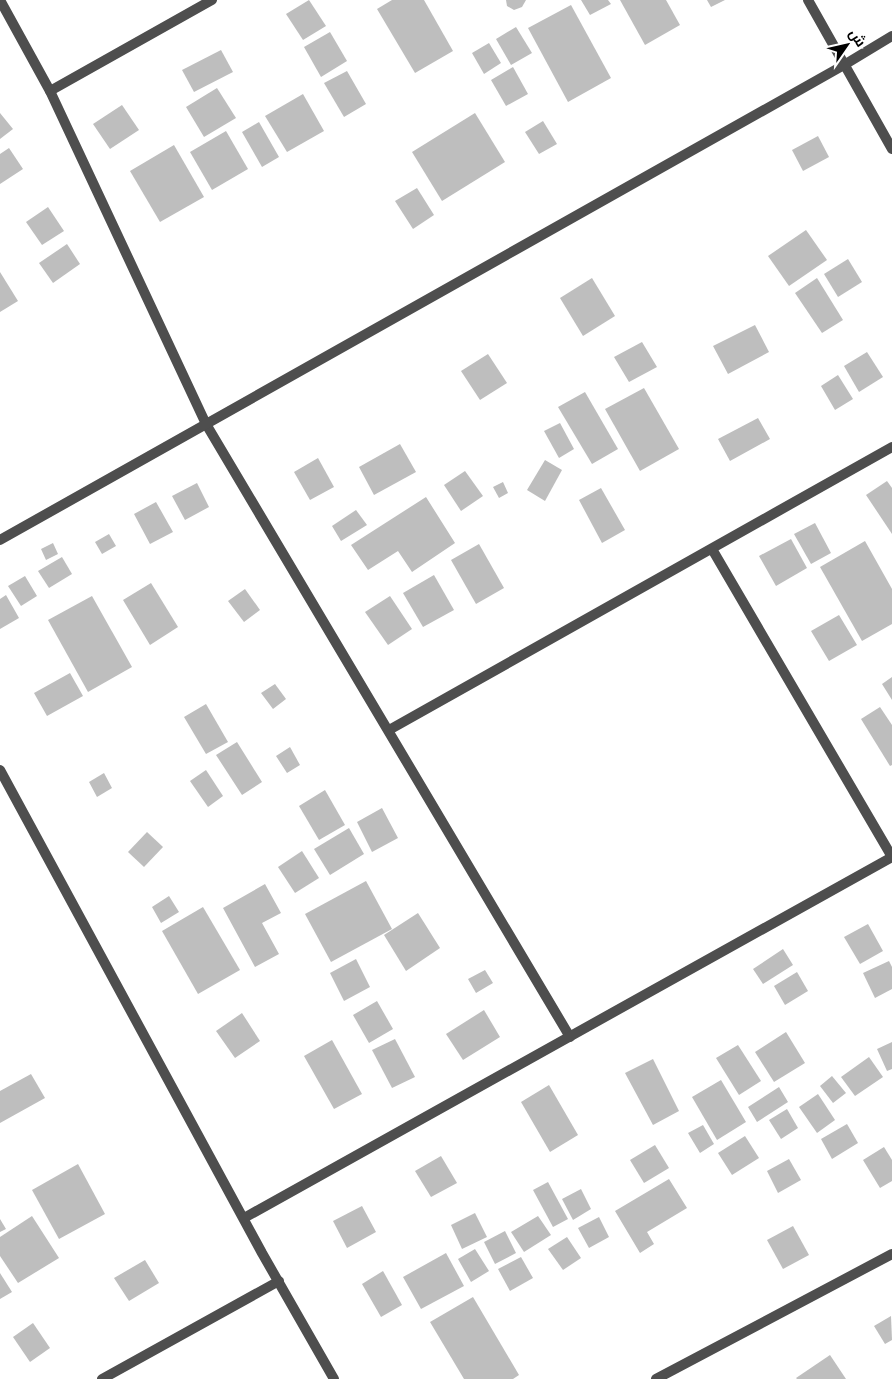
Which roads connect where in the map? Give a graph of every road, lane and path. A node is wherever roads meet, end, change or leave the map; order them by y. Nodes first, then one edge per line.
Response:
1 (0, 0) edge
2 (212, 0) edge
3 (808, 0) edge
4 (892, 36) edge
5 (844, 65) junction
6 (50, 91) junction
7 (892, 149) edge
8 (206, 424) junction
9 (892, 447) edge
10 (0, 540) edge
11 (712, 549) junction
12 (389, 730) junction
13 (0, 770) edge
14 (570, 1037) junction
15 (244, 1218) junction
16 (892, 1254) edge
17 (279, 1281) junction
18 (102, 1379) edge
19 (334, 1379) edge
20 (656, 1379) edge

1 - 6 street
2 - 6 street
3 - 5 street
4 - 5 street
5 - 7 street
5 - 8 street
6 - 8 street
8 - 10 street
8 - 12 street
9 - 11 street
11 - 12 street
11 - 14 street
12 - 14 street
13 - 15 street
14 - 15 street
15 - 17 street
16 - 20 street
17 - 18 street
17 - 19 street

